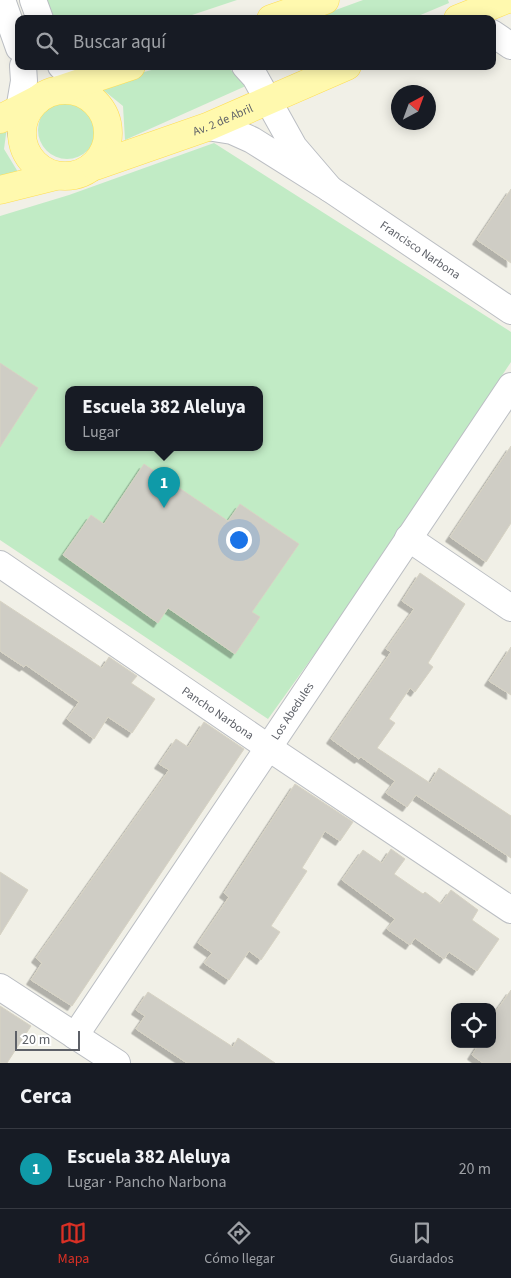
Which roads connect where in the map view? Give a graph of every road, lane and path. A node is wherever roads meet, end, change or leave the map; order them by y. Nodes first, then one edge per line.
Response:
1 (2, 0) edge
2 (33, 0) edge
3 (325, 0) edge
4 (504, 0) edge
5 (466, 13) edge
6 (39, 15) edge
7 (282, 15) edge
8 (496, 36) edge
9 (15, 37) edge
10 (511, 46) edge
11 (23, 70) edge
12 (121, 70) edge
13 (249, 70) edge
14 (339, 70) edge
15 (46, 100) edge
16 (268, 100) junction
17 (207, 127) junction
18 (95, 166) junction
19 (56, 176) junction
20 (330, 189) junction
21 (0, 190) edge
22 (511, 311) edge
23 (511, 386) edge
24 (408, 538) junction
25 (0, 564) edge
26 (511, 608) edge
27 (269, 748) junction
28 (511, 910) edge
29 (0, 987) edge
30 (75, 1036) junction
31 (117, 1063) edge

1 - 9 street
2 - 6 street
3 - 7 main road
4 - 5 main road
8 - 10 street
11 - 15 street
12 - 15 main road
13 - 16 street, Francisco Narbona
14 - 16 main road, Av. 2 de Abril
15 - 18 main road
15 - 19 main road
16 - 17 main road, Av. 2 de Abril
16 - 20 street, Francisco Narbona
17 - 18 main road, Av. 2 de Abril
17 - 20 street, Francisco Narbona
18 - 19 main road
19 - 21 main road
20 - 22 street, Francisco Narbona
23 - 24 street, Los Abedules
24 - 26 street
24 - 27 street, Los Abedules
25 - 27 street, Pancho Narbona
27 - 28 street, Pancho Narbona
27 - 30 street, Los Abedules
29 - 30 street
30 - 31 street

